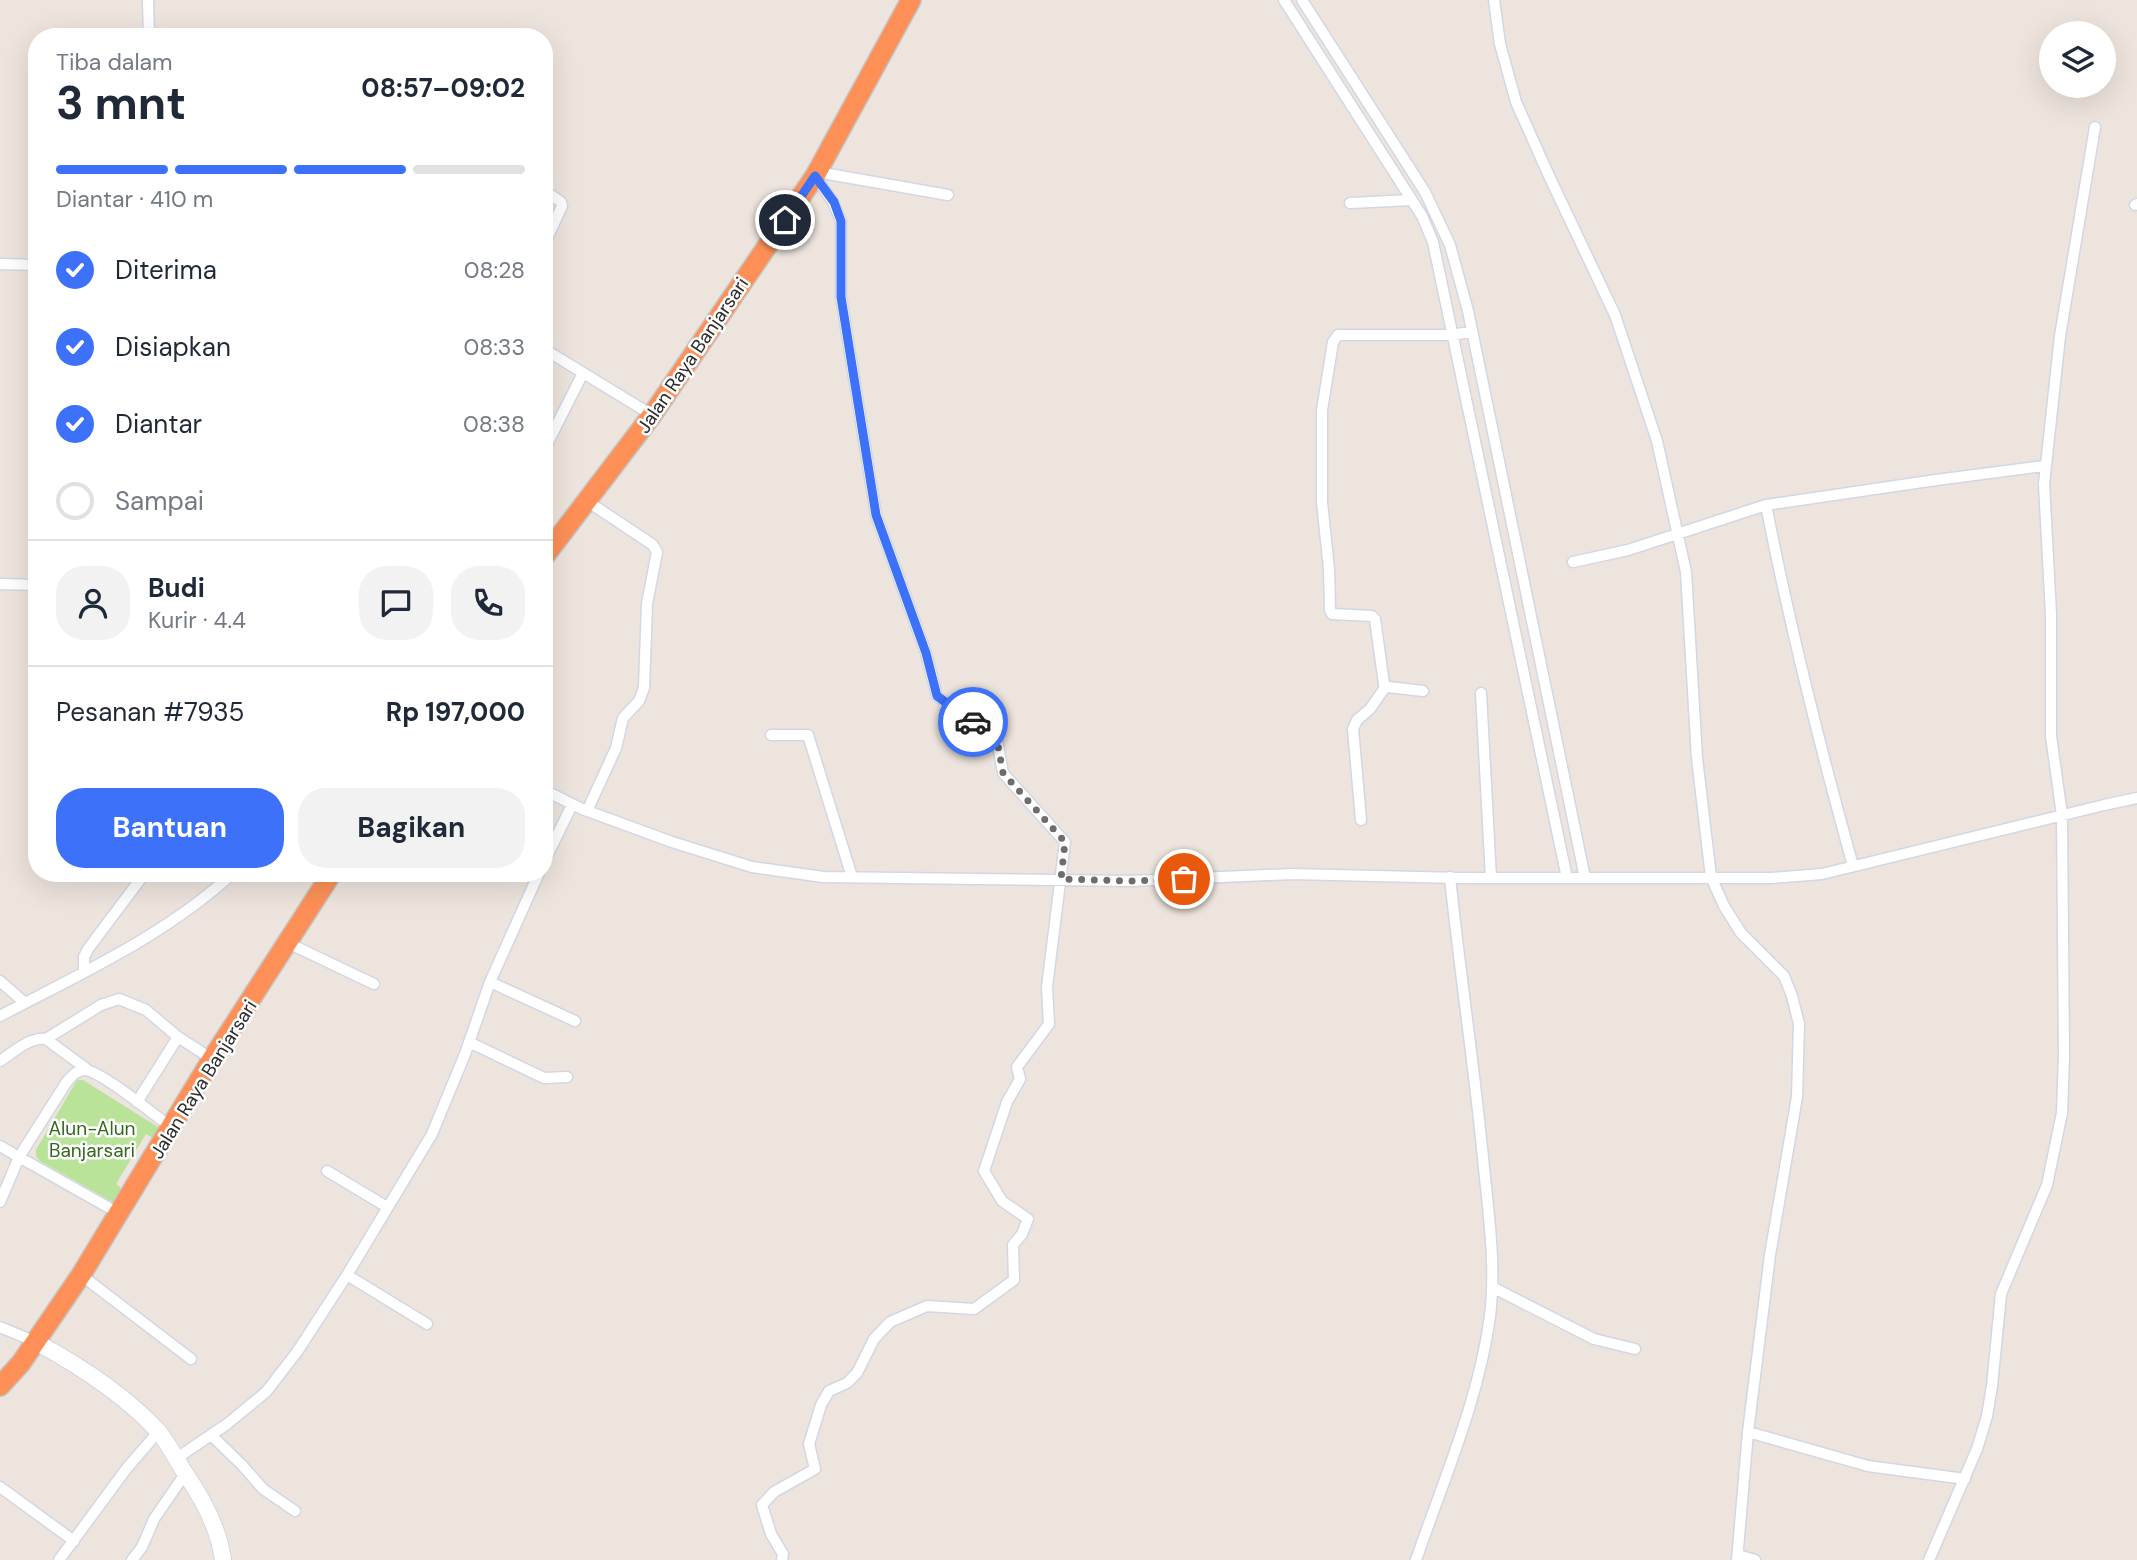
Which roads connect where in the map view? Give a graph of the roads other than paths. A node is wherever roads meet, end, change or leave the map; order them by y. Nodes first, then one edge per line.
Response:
1 (148, 0) edge
2 (911, 0) edge
3 (1284, 0) edge
4 (1302, 0) edge
5 (1494, 0) edge
6 (149, 28) edge
7 (1370, 120) junction
8 (2095, 127) dead end
9 (816, 174) junction
10 (948, 195) dead end
11 (553, 196) edge
12 (1412, 200) junction
13 (1350, 203) dead end
14 (1428, 213) junction
15 (553, 226) edge
16 (0, 264) edge
17 (28, 265) edge
18 (1452, 284) junction
19 (1464, 333) junction
20 (553, 355) edge
21 (583, 373) junction
22 (652, 415) junction
23 (1483, 427) junction
24 (553, 432) edge
25 (2044, 466) junction
26 (587, 501) junction
27 (1766, 506) junction
28 (1679, 536) junction
29 (553, 545) edge
30 (1573, 562) dead end
31 (1512, 571) junction
32 (0, 584) edge
33 (28, 585) edge
34 (1386, 686) junction
35 (1423, 691) dead end
36 (1481, 693) dead end
37 (1545, 729) junction
38 (771, 735) dead end
39 (553, 795) edge
40 (2137, 798) edge
41 (572, 805) junction
42 (587, 811) junction
43 (2062, 815) junction
44 (1361, 820) dead end
45 (553, 844) edge
46 (1853, 866) junction
47 (852, 877) junction
48 (1450, 877) junction
49 (1711, 877) junction
50 (1491, 878) junction
51 (1567, 878) junction
52 (1585, 878) junction
53 (1061, 879) junction
54 (138, 882) edge
55 (222, 882) edge
56 (326, 882) edge
57 (535, 882) edge
58 (288, 943) junction
59 (84, 972) junction
60 (0, 981) edge
61 (490, 982) junction
62 (373, 984) dead end
63 (25, 1003) junction
64 (0, 1016) edge
65 (575, 1021) dead end
66 (178, 1037) junction
67 (46, 1039) junction
68 (469, 1042) junction
69 (212, 1059) junction
70 (0, 1061) edge
71 (88, 1070) junction
72 (567, 1077) dead end
73 (137, 1102) junction
74 (172, 1128) junction
75 (0, 1146) edge
76 (19, 1157) junction
77 (327, 1171) dead end
78 (0, 1202) edge
79 (387, 1207) junction
80 (120, 1214) junction
81 (81, 1275) junction
82 (347, 1275) junction
83 (1492, 1287) junction
84 (428, 1324) dead end
85 (0, 1327) edge
86 (36, 1342) junction
87 (1635, 1349) dead end
88 (191, 1359) dead end
89 (0, 1386) edge
90 (158, 1432) junction
91 (1748, 1432) junction
92 (211, 1436) junction
93 (177, 1458) junction
94 (185, 1474) junction
95 (1965, 1479) junction
96 (0, 1487) edge
97 (295, 1511) dead end
98 (74, 1541) junction
99 (1737, 1558) edge
100 (59, 1560) edge
101 (132, 1560) edge
102 (223, 1560) edge
103 (782, 1560) edge
104 (1416, 1560) edge
105 (1755, 1560) edge
106 (1929, 1560) edge

1 - 6 street
2 - 9 highway, Jalan Raya Banjarsari
3 - 7 street
4 - 7 street
5 - 28 street
7 - 12 street
7 - 14 street
8 - 25 street
9 - 10 street
9 - 22 highway, Jalan Raya Banjarsari
9 - 53 street
11 - 15 street
12 - 13 street
12 - 14 street
14 - 18 street
14 - 18 street
16 - 17 street
18 - 19 street
18 - 19 street
19 - 23 street
19 - 23 street
19 - 34 street
20 - 21 street
21 - 22 street
21 - 24 street
22 - 26 highway, Jalan Raya Banjarsari
23 - 31 street
23 - 31 street
25 - 27 street
25 - 43 street
26 - 29 highway, Jalan Raya Banjarsari
26 - 42 street
27 - 28 street
27 - 46 street
28 - 30 street
28 - 49 street
31 - 37 street
31 - 37 street
32 - 33 street
34 - 35 street
34 - 44 street
36 - 50 street
37 - 51 street
37 - 52 street
38 - 47 street
39 - 41 street
40 - 43 street
41 - 42 street
41 - 45 street
42 - 47 street
43 - 46 street
43 - 95 street
46 - 49 street
47 - 53 street
48 - 50 street
48 - 53 street
48 - 83 street
49 - 52 street
49 - 91 street
50 - 51 street
51 - 52 street
53 - 103 street
54 - 59 street
55 - 59 street
56 - 58 highway, Jalan Raya Banjarsari
57 - 61 street
58 - 62 street
58 - 69 highway, Jalan Raya Banjarsari
59 - 63 street
60 - 63 street
61 - 65 street
61 - 68 street
63 - 64 street
66 - 67 street
66 - 69 street
66 - 73 street
67 - 70 street
67 - 71 street
68 - 72 street
68 - 79 street
69 - 74 highway, Jalan Raya Banjarsari
71 - 73 street
71 - 76 street
73 - 74 street
74 - 80 highway, Jalan Raya Banjarsari
75 - 76 street
76 - 78 street
76 - 80 street
77 - 79 street
79 - 82 street
80 - 81 highway, Jalan Raya Banjarsari
81 - 86 highway, Jalan Raya Banjarsari
81 - 88 street
82 - 84 street
82 - 92 street
83 - 87 street
83 - 104 street
85 - 86 street
86 - 89 highway, Jalan Raya Banjarsari
86 - 90 street
90 - 93 street
90 - 98 street
91 - 95 street
91 - 99 street
92 - 93 street
92 - 97 street
93 - 94 street
94 - 101 street
94 - 102 street
95 - 106 street
96 - 98 street
98 - 100 street
99 - 105 street

